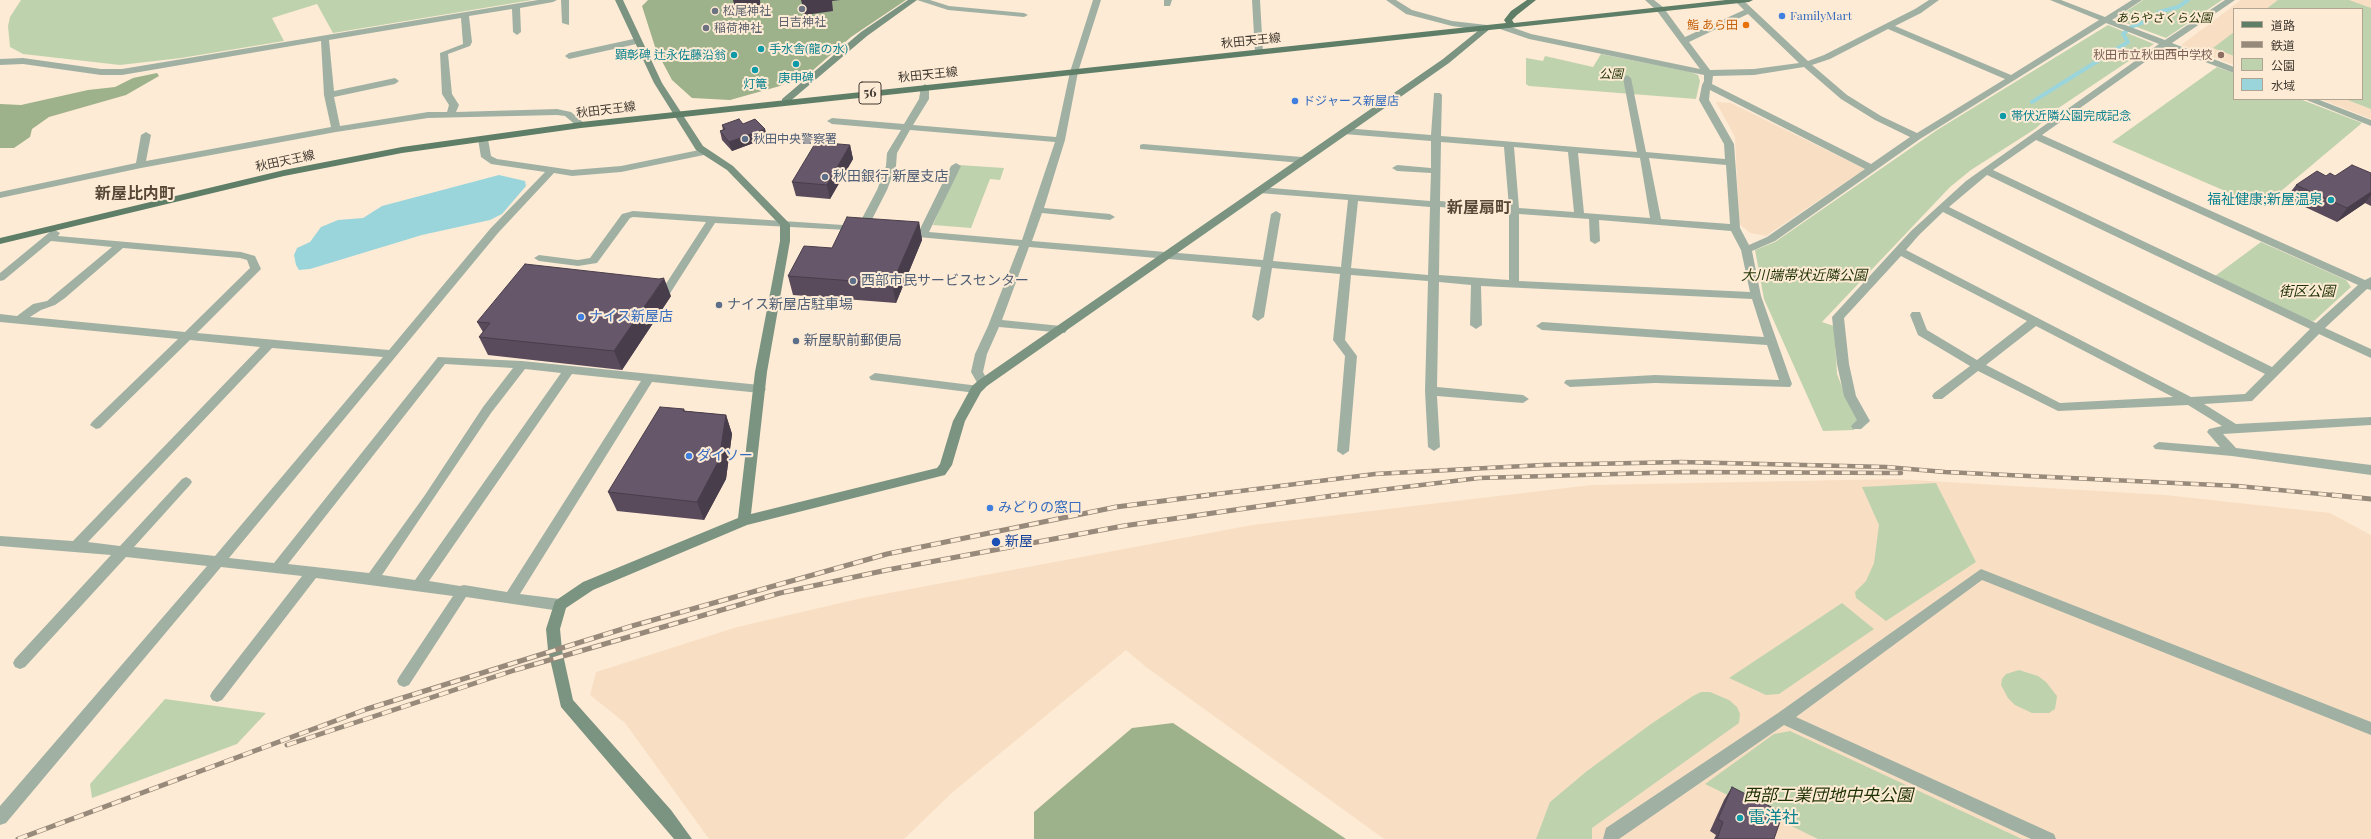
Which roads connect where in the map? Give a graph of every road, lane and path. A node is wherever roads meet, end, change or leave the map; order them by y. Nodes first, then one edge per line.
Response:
1 (553, 0) edge
2 (565, 0) edge
3 (619, 0) edge
4 (913, 0) edge
5 (921, 0) edge
6 (1097, 0) edge
7 (1256, 0) edge
8 (1390, 0) edge
9 (1532, 0) edge
10 (1649, 0) edge
11 (1749, 0) edge
12 (1934, 0) edge
13 (2054, 0) edge
14 (2138, 0) edge
15 (2231, 0) edge
16 (1739, 1) junction
17 (516, 6) junction
18 (1660, 9) junction
19 (1749, 11) junction
20 (465, 15) junction
21 (1024, 15) dead end
22 (2113, 22) junction
23 (566, 23) dead end
24 (1511, 25) junction
25 (1500, 26) junction
26 (1888, 26) junction
27 (1487, 28) junction
28 (517, 32) dead end
29 (325, 39) junction
30 (638, 41) junction
31 (1684, 41) junction
32 (2161, 41) junction
33 (1260, 52) junction
34 (569, 56) dead end
35 (0, 62) edge
36 (1808, 64) junction
37 (2233, 70) edge
38 (1074, 72) junction
39 (1708, 74) junction
40 (1627, 78) dead end
41 (2010, 78) junction
42 (395, 81) dead end
43 (1706, 85) junction
44 (925, 87) junction
45 (329, 95) junction
46 (1437, 95) dead end
47 (2313, 100) edge
48 (785, 102) junction
49 (451, 114) junction
50 (678, 114) junction
51 (832, 121) dead end
52 (2371, 123) edge
53 (581, 125) junction
54 (908, 128) junction
55 (336, 129) junction
56 (1344, 132) junction
57 (146, 135) dead end
58 (2036, 136) junction
59 (1917, 137) junction
60 (483, 139) junction
61 (1060, 140) junction
62 (1437, 140) junction
63 (1509, 145) junction
64 (1143, 147) dead end
65 (1573, 149) junction
66 (704, 152) junction
67 (1643, 155) junction
68 (1302, 160) junction
69 (1730, 162) junction
70 (141, 165) junction
71 (956, 166) dead end
72 (1397, 168) dead end
73 (1871, 168) junction
74 (551, 171) junction
75 (1436, 171) junction
76 (1987, 171) junction
77 (1259, 190) junction
78 (0, 195) edge
79 (1353, 197) junction
80 (1435, 205) junction
81 (1942, 207) junction
82 (1038, 210) junction
83 (1514, 211) junction
84 (1276, 214) dead end
85 (1579, 216) junction
86 (1110, 217) dead end
87 (1594, 218) junction
88 (712, 220) junction
89 (1656, 222) junction
90 (785, 224) junction
91 (62, 225) junction
92 (1735, 228) junction
93 (862, 230) junction
94 (877, 231) edge
95 (893, 232) edge
96 (923, 234) junction
97 (50, 238) junction
98 (0, 241) edge
99 (1595, 241) dead end
100 (1025, 242) junction
101 (121, 244) junction
102 (1746, 250) junction
103 (1900, 251) junction
104 (1170, 255) junction
105 (539, 258) dead end
106 (1268, 263) junction
107 (1346, 271) junction
108 (0, 278) edge
109 (1432, 278) junction
110 (1476, 282) junction
111 (1514, 283) junction
112 (2369, 284) edge
113 (665, 293) edge
114 (1756, 296) junction
115 (1916, 315) dead end
116 (1258, 317) dead end
117 (0, 318) edge
118 (19, 320) junction
119 (2035, 321) junction
120 (995, 324) junction
121 (1476, 325) dead end
122 (1542, 326) dead end
123 (2318, 328) junction
124 (1061, 330) junction
125 (186, 336) junction
126 (1770, 341) junction
127 (269, 344) junction
128 (392, 354) junction
129 (2371, 354) edge
130 (522, 365) junction
131 (1977, 365) junction
132 (569, 370) junction
133 (2274, 373) junction
134 (875, 377) dead end
135 (648, 379) junction
136 (1570, 383) dead end
137 (980, 386) junction
138 (760, 389) junction
139 (1430, 391) junction
140 (1938, 396) dead end
141 (1523, 399) dead end
142 (2192, 402) junction
143 (2371, 421) edge
144 (96, 425) dead end
145 (1857, 426) dead end
146 (2234, 428) junction
147 (2159, 446) dead end
148 (1434, 447) dead end
149 (1343, 451) dead end
150 (2232, 452) junction
151 (2371, 470) edge
152 (186, 482) dead end
153 (744, 521) junction
154 (0, 541) edge
155 (76, 546) junction
156 (121, 553) junction
157 (218, 562) junction
158 (277, 569) junction
159 (312, 573) junction
160 (372, 579) junction
161 (419, 585) junction
162 (464, 590) junction
163 (511, 597) junction
164 (560, 605) junction
165 (20, 663) dead end
166 (404, 680) dead end
167 (217, 696) dead end
168 (1783, 718) junction
169 (2371, 729) edge
170 (0, 818) edge
171 (684, 839) edge
172 (1611, 839) edge
173 (2048, 839) edge

1 - 17 street
2 - 23 street
3 - 30 street
4 - 48 street
5 - 21 street
6 - 38 street
7 - 33 street
8 - 27 street
9 - 24 main road
10 - 18 street
11 - 16 main road, 秋田天王線 / 56
12 - 26 street
13 - 22 street
14 - 22 street
15 - 32 street
16 - 18 main road, 秋田天王線 / 56
16 - 19 street
17 - 20 street
17 - 28 street
18 - 24 main road, 秋田天王線 / 56
18 - 31 street
19 - 31 street
19 - 36 street
20 - 29 street
20 - 49 street
22 - 32 street
22 - 41 street
24 - 25 main road, 秋田天王線 / 56
25 - 27 main road, 秋田天王線 / 56
25 - 39 street
26 - 36 street
26 - 41 street
27 - 33 main road, 秋田天王線 / 56
27 - 56 street
29 - 35 street
29 - 45 street
30 - 34 street
30 - 50 street
31 - 39 street
32 - 37 street
32 - 58 street
33 - 38 main road, 秋田天王線 / 56
36 - 39 street
36 - 59 street
38 - 44 main road, 秋田天王線 / 56
38 - 61 street
39 - 43 street
40 - 67 street
41 - 59 street
42 - 45 street
43 - 69 street
43 - 73 street
44 - 48 main road, 秋田天王線 / 56
44 - 54 street
45 - 55 street
46 - 62 street
47 - 52 street
48 - 50 main road, 秋田天王線 / 56
49 - 53 street
49 - 55 street
50 - 53 main road, 秋田天王線 / 56
50 - 66 street
51 - 54 street
53 - 60 main road, 秋田天王線 / 56
54 - 61 street
54 - 93 street
55 - 70 street
56 - 62 street
56 - 68 street
57 - 70 street
58 - 76 street
58 - 112 street
59 - 73 street
60 - 74 street
60 - 91 main road, 秋田天王線 / 56
61 - 82 street
62 - 63 street
62 - 75 street
63 - 65 street
63 - 83 street
64 - 68 street
65 - 67 street
65 - 85 street
66 - 74 street
66 - 90 street
67 - 69 street
67 - 89 street
68 - 77 street
69 - 92 street
70 - 78 street
71 - 96 street
72 - 75 street
73 - 102 street
74 - 128 street
75 - 80 street
76 - 81 street
76 - 123 street
77 - 79 street
77 - 104 street
79 - 80 street
79 - 107 street
80 - 83 street
80 - 109 street
81 - 103 street
81 - 133 street
82 - 86 street
82 - 100 street
83 - 85 street
83 - 111 street
84 - 106 street
85 - 87 street
87 - 89 street
87 - 99 street
88 - 90 street
88 - 105 street
88 - 113 street
89 - 92 street
90 - 93 street
90 - 138 street
91 - 97 street
91 - 98 main road, 秋田天王線 / 56
92 - 102 street
93 - 94 street
95 - 96 street
96 - 100 street
97 - 101 street
97 - 108 street
100 - 104 street
100 - 120 street
101 - 118 street
101 - 125 street
102 - 114 street
103 - 119 street
103 - 145 street
104 - 106 street
104 - 124 street
106 - 107 street
106 - 116 street
107 - 109 street
107 - 149 street
109 - 110 street
109 - 139 street
110 - 111 street
110 - 121 street
111 - 114 street
112 - 123 street
114 - 126 street
115 - 131 street
117 - 118 street
118 - 125 street
119 - 131 street
119 - 142 street
120 - 124 street
120 - 137 street
122 - 126 street
123 - 129 street
123 - 133 street
124 - 137 street
125 - 127 street
125 - 144 street
126 - 136 street
127 - 128 street
127 - 155 street
128 - 157 street
130 - 132 street
130 - 158 street
130 - 160 street
131 - 140 street
131 - 142 street
132 - 135 street
132 - 161 street
133 - 142 street
134 - 137 street
135 - 138 street
135 - 163 street
137 - 153 street
138 - 153 street
139 - 141 street
139 - 148 street
142 - 146 street
143 - 146 street
146 - 150 street
147 - 150 street
150 - 151 street
152 - 156 street
153 - 164 street
154 - 155 street
155 - 156 street
156 - 157 street
156 - 165 street
157 - 158 street
157 - 170 street
158 - 159 street
159 - 160 street
159 - 167 street
160 - 161 street
161 - 162 street
162 - 163 street
162 - 166 street
163 - 164 street
164 - 171 street
168 - 169 street
168 - 172 street
168 - 173 street

